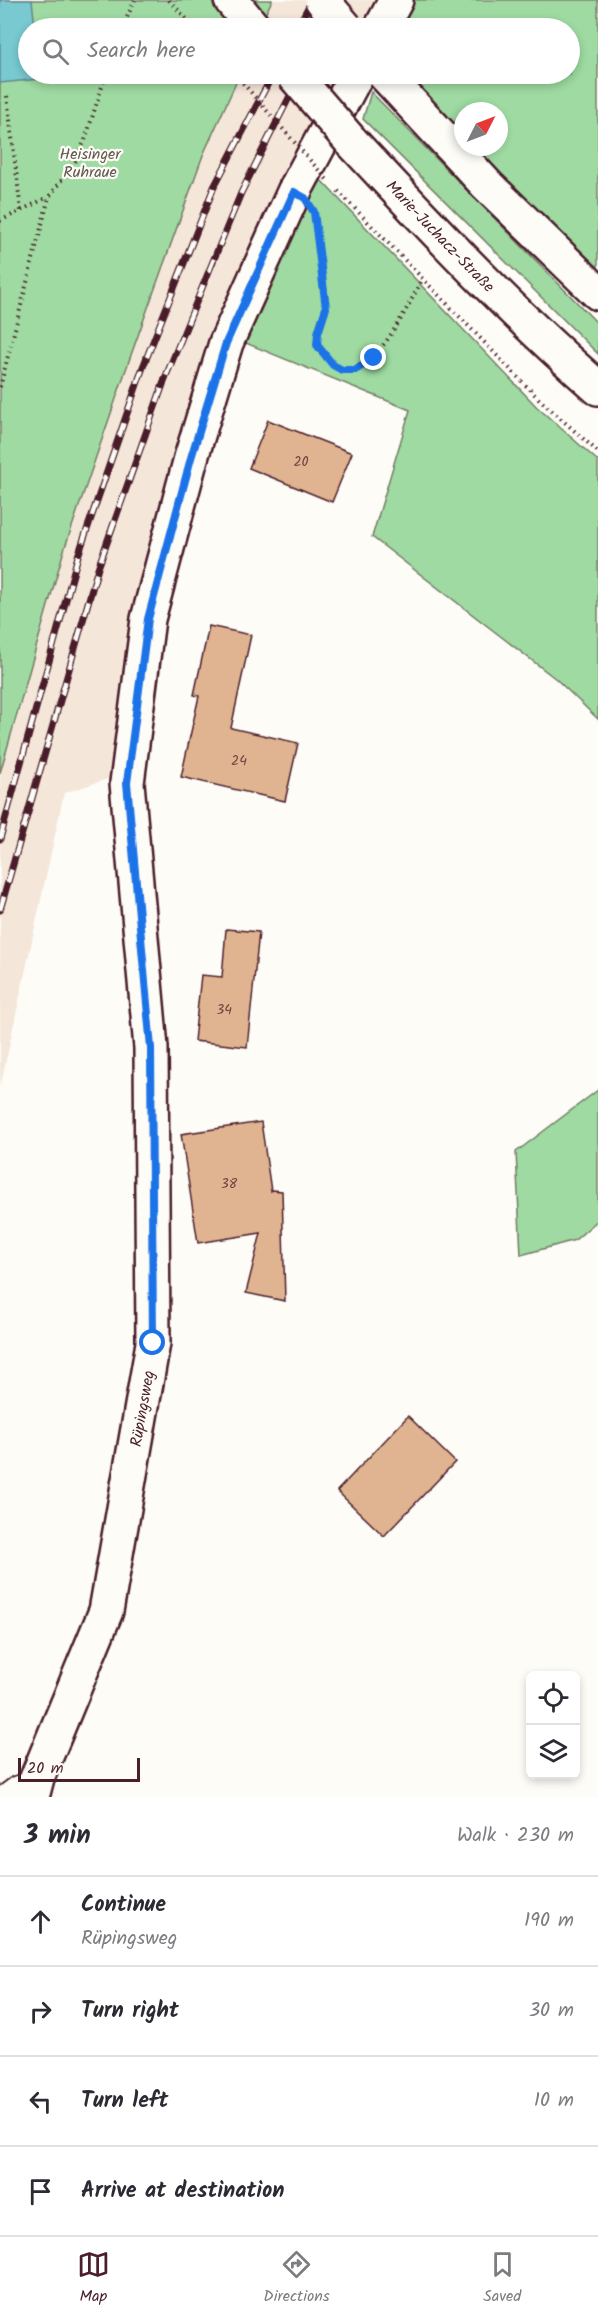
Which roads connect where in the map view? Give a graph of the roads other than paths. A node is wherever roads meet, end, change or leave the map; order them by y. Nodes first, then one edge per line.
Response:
1 (322, 0) edge
2 (396, 0) edge
3 (337, 18) edge
4 (386, 18) edge
5 (302, 84) edge
6 (368, 84) edge
7 (385, 84) edge
8 (598, 293) edge
9 (598, 388) edge
10 (34, 1788) edge
11 (1, 1797) edge

1 - 3 street, bridge
2 - 4 street
5 - 9 street, Marie-Juchacz-Straße, bridge
6 - 10 street, Rüpingsweg
7 - 8 street
10 - 11 lane

